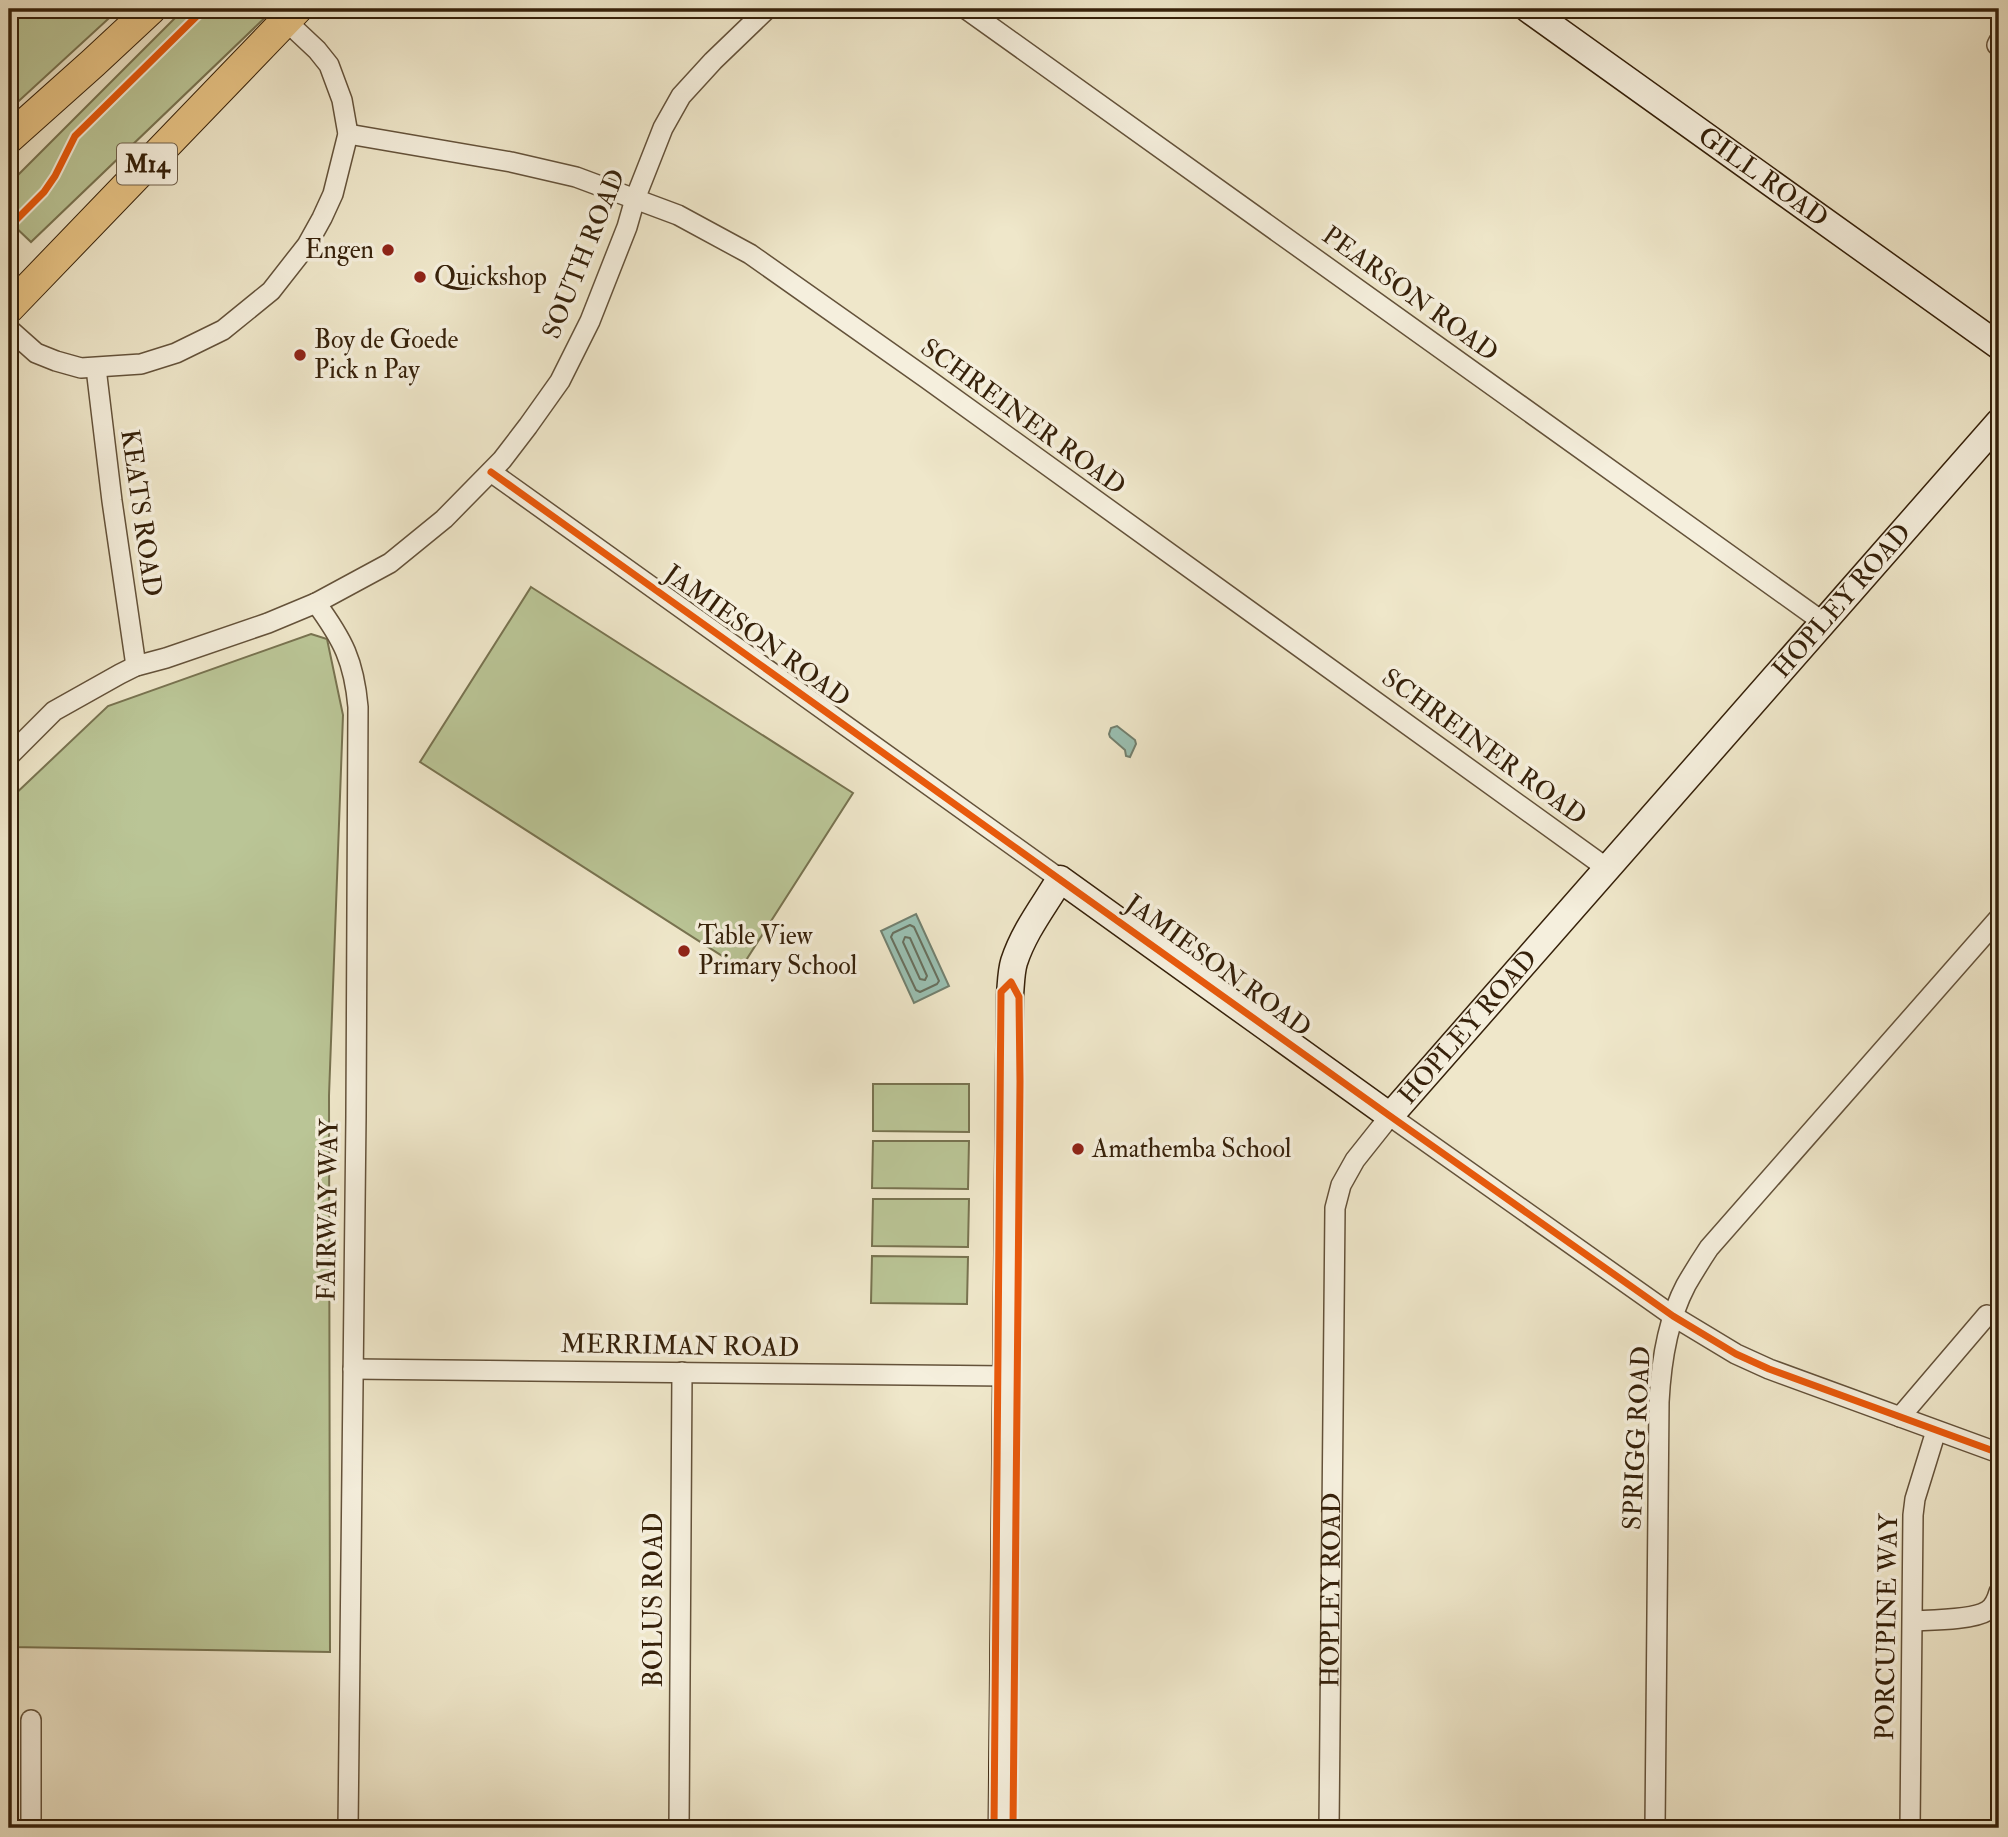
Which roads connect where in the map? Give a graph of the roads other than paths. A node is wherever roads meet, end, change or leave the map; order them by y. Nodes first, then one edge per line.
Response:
1 (150, 9) edge
2 (767, 9) edge
3 (966, 9) edge
4 (1528, 9) edge
5 (291, 14) edge
6 (348, 134) junction
7 (9, 138) edge
8 (635, 198) junction
9 (9, 308) edge
10 (9, 329) edge
11 (1999, 346) edge
12 (96, 368) junction
13 (1999, 422) edge
14 (491, 472) junction
15 (316, 603) junction
16 (1823, 622) junction
17 (136, 666) junction
18 (9, 756) edge
19 (1608, 869) junction
20 (1060, 879) junction
21 (1999, 918) edge
22 (1390, 1116) junction
23 (1987, 1315) dead end
24 (1673, 1316) junction
25 (353, 1369) junction
26 (682, 1372) junction
27 (1006, 1376) junction
28 (1900, 1418) junction
29 (1944, 1434) junction
30 (1999, 1453) edge
31 (1999, 1592) edge
32 (1913, 1621) junction
33 (31, 1720) dead end
34 (30, 1828) edge
35 (348, 1828) edge
36 (679, 1828) edge
37 (1002, 1828) edge
38 (1329, 1828) edge
39 (1656, 1828) edge
40 (1910, 1828) edge

1 - 7 main road
2 - 8 street, SOUTH ROAD
3 - 16 street, PEARSON ROAD
4 - 11 street, GILL ROAD
5 - 6 street
5 - 9 main road, M14
6 - 8 street, SCHREINER ROAD
6 - 12 street
8 - 14 street, SOUTH ROAD
8 - 19 street, SCHREINER ROAD
10 - 12 street
12 - 17 street, KEATS ROAD
13 - 16 street, HOPLEY ROAD
14 - 15 street, SOUTH ROAD
14 - 20 street, JAMIESON ROAD
15 - 17 street, SOUTH ROAD
15 - 25 street, FAIRWAY WAY
16 - 19 street, HOPLEY ROAD
17 - 18 street, SOUTH ROAD
19 - 22 street, HOPLEY ROAD
20 - 22 street, JAMIESON ROAD
20 - 27 street
21 - 24 street, SPRIGG ROAD
22 - 24 street, JAMIESON ROAD
22 - 38 street, HOPLEY ROAD
23 - 28 street
24 - 28 street, JAMIESON ROAD
24 - 39 street, SPRIGG ROAD
25 - 26 street, MERRIMAN ROAD
25 - 35 street, FAIRWAY WAY
26 - 27 street, MERRIMAN ROAD
26 - 36 street, BOLUS ROAD
27 - 37 street
28 - 29 street, JAMIESON ROAD
29 - 30 street, JAMIESON ROAD
29 - 32 street, PORCUPINE WAY
31 - 32 street
32 - 40 street, PORCUPINE WAY
33 - 34 street

